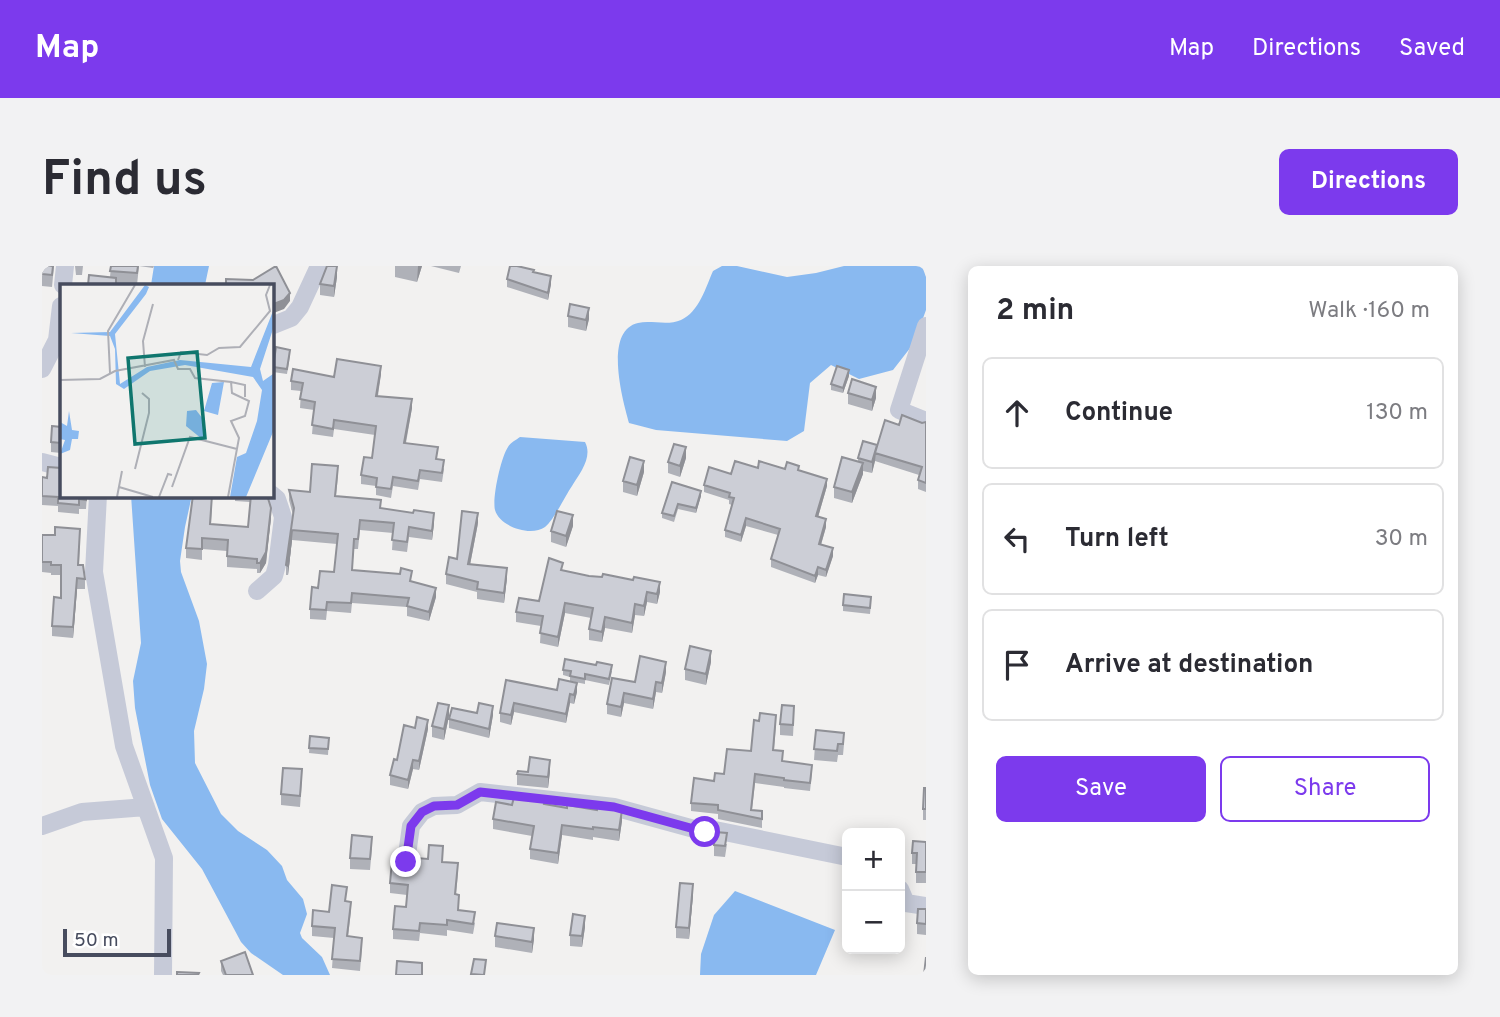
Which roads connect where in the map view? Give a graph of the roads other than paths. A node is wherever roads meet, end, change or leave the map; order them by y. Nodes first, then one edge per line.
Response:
1 (65, 266) edge
2 (319, 266) edge
3 (63, 284) edge
4 (60, 314) edge
5 (273, 325) edge
6 (926, 326) edge
7 (42, 369) edge
8 (926, 421) edge
9 (42, 462) edge
10 (60, 467) edge
11 (273, 496) edge
12 (98, 497) edge
13 (257, 591) dead end
14 (146, 807) junction
15 (42, 826) edge
16 (842, 856) edge
17 (406, 862) edge
18 (901, 891) edge
19 (926, 906) edge
20 (163, 975) edge

1 - 3 street
2 - 5 street
4 - 7 street
6 - 8 street
9 - 10 street
11 - 13 street
12 - 14 street
14 - 15 street
14 - 20 street
16 - 17 street
18 - 19 street

